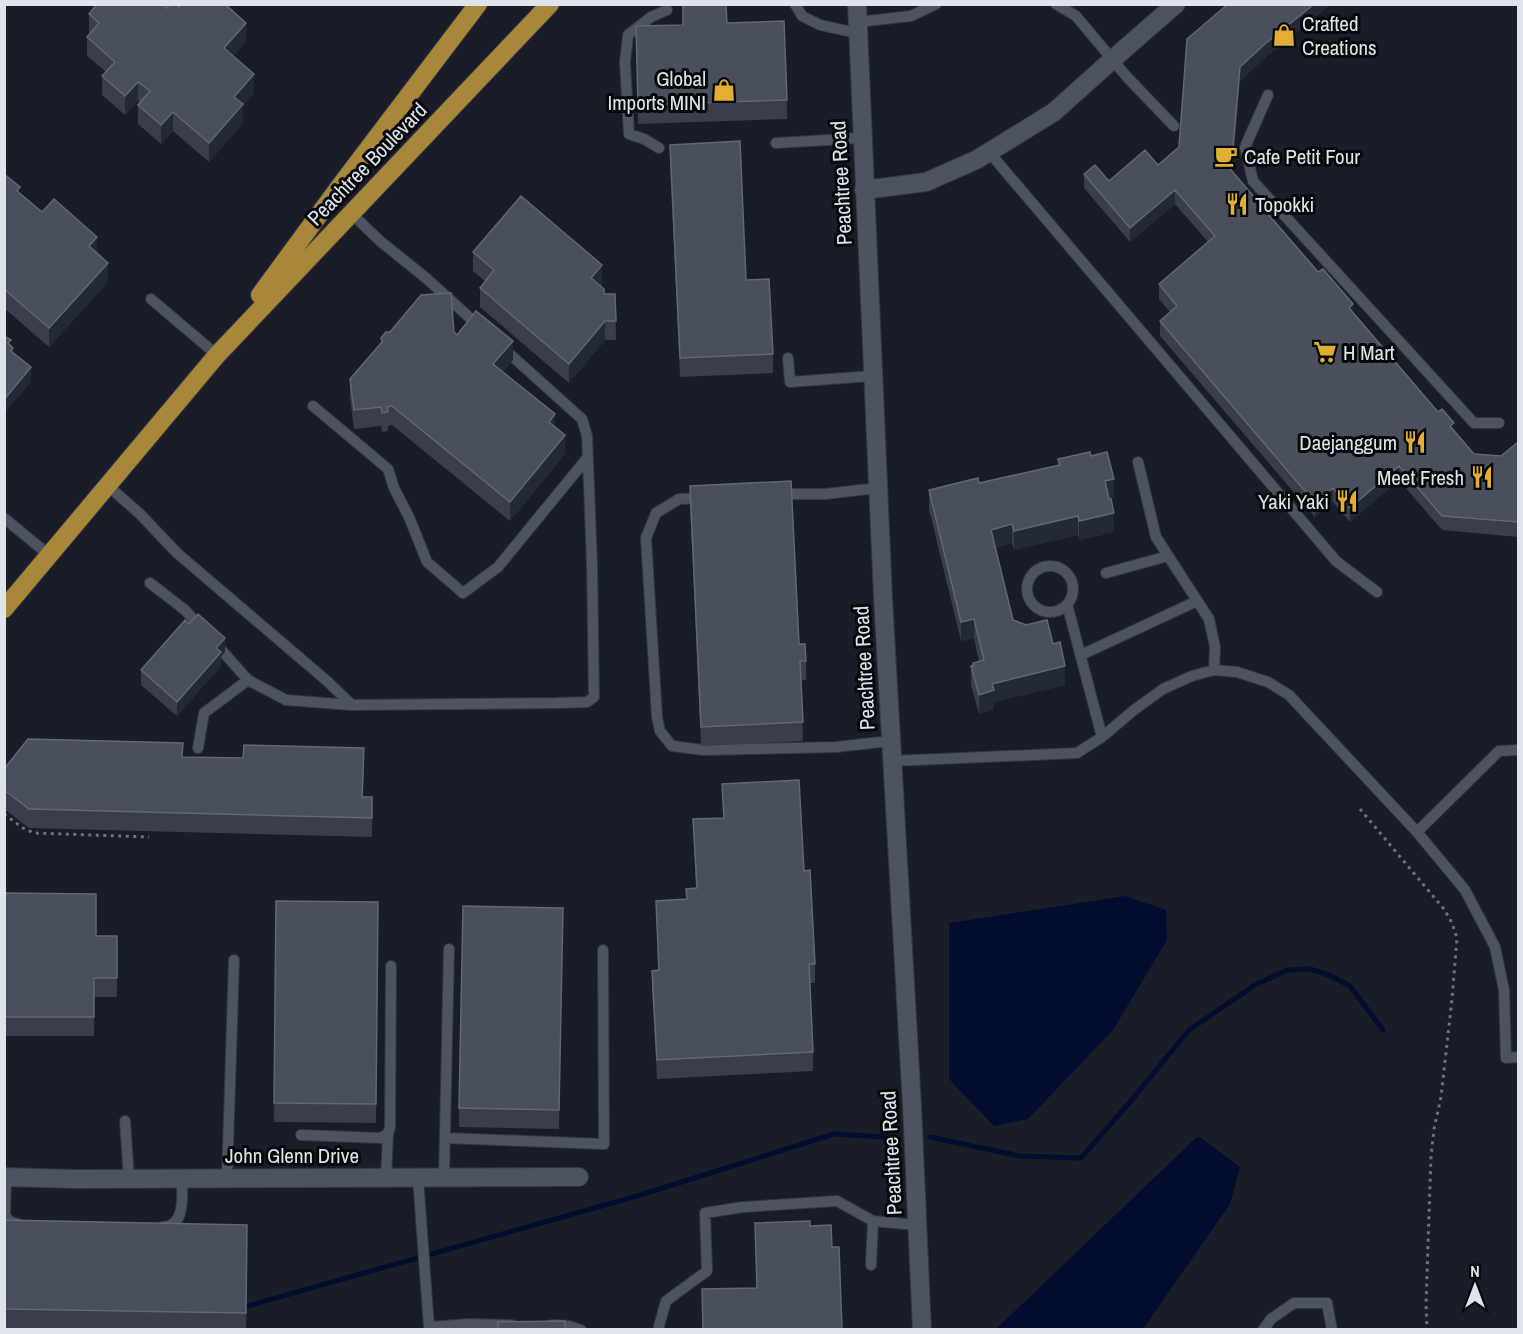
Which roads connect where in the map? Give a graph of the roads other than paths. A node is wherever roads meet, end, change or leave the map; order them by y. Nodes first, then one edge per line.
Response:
1 (478, 4) edge
2 (550, 4) edge
3 (795, 4) edge
4 (936, 4) edge
5 (1056, 4) edge
6 (1176, 4) edge
7 (667, 10) dead end
8 (857, 20) edge
9 (1113, 59) junction
10 (1268, 95) dead end
11 (1174, 126) dead end
12 (862, 138) junction
13 (776, 143) dead end
14 (658, 147) dead end
15 (989, 152) junction
16 (864, 190) junction
17 (351, 213) junction
18 (151, 299) dead end
19 (217, 355) junction
20 (788, 358) dead end
21 (873, 376) junction
22 (314, 406) dead end
23 (1499, 423) dead end
24 (588, 457) junction
25 (1138, 462) dead end
26 (107, 485) junction
27 (878, 488) junction
28 (768, 494) edge
29 (712, 497) edge
30 (4, 518) edge
31 (49, 555) junction
32 (1168, 556) junction
33 (1106, 573) dead end
34 (150, 583) dead end
35 (1377, 592) dead end
36 (1197, 602) junction
37 (1067, 604) junction
38 (4, 609) edge
39 (1080, 655) junction
40 (1214, 670) junction
41 (248, 680) junction
42 (352, 705) junction
43 (1102, 737) junction
44 (891, 741) junction
45 (198, 748) dead end
46 (1518, 750) edge
47 (891, 761) junction
48 (1417, 832) junction
49 (449, 949) dead end
50 (603, 950) dead end
51 (234, 960) dead end
52 (391, 966) dead end
53 (1518, 1057) edge
54 (125, 1121) dead end
55 (387, 1134) junction
56 (301, 1135) dead end
57 (445, 1138) junction
58 (5, 1177) edge
59 (579, 1177) dead end
60 (182, 1178) junction
61 (227, 1178) junction
62 (386, 1178) junction
63 (418, 1178) junction
64 (444, 1178) junction
65 (129, 1179) junction
66 (873, 1221) junction
67 (29, 1225) edge
68 (917, 1225) junction
69 (156, 1227) edge
70 (871, 1266) dead end
71 (581, 1329) edge
72 (659, 1329) edge
73 (922, 1329) edge
74 (1263, 1329) edge
75 (1332, 1329) edge

1 - 19 highway, Peachtree Boulevard
2 - 17 highway, Peachtree Boulevard
3 - 8 lane
4 - 8 lane
5 - 9 lane
6 - 9 street
7 - 14 lane
8 - 12 street, Peachtree Road
9 - 11 lane
9 - 15 street
10 - 23 lane
12 - 13 lane
12 - 16 street, Peachtree Road
15 - 16 street
15 - 35 lane
16 - 21 street, Peachtree Road
17 - 19 highway, Peachtree Boulevard
17 - 24 lane
18 - 19 lane
19 - 26 highway, Peachtree Boulevard
20 - 21 lane
21 - 27 street, Peachtree Road
22 - 24 lane
24 - 42 lane
25 - 32 lane
26 - 31 highway, Peachtree Boulevard
26 - 42 lane
27 - 28 lane
27 - 44 street, Peachtree Road
29 - 44 lane
30 - 31 lane
31 - 38 highway, Peachtree Boulevard
32 - 33 lane
32 - 36 lane
34 - 41 lane
36 - 39 lane
36 - 40 lane
37 - 37 lane
37 - 39 lane
39 - 43 lane
40 - 43 lane
40 - 48 lane
41 - 42 lane
41 - 45 lane
43 - 47 lane
44 - 47 street, Peachtree Road
46 - 48 lane
47 - 68 street, Peachtree Road
48 - 53 lane
49 - 57 lane
50 - 57 lane
51 - 61 lane
52 - 55 lane
54 - 65 lane
55 - 56 lane
55 - 62 lane
57 - 64 lane
58 - 65 street, John Glenn Drive
58 - 67 lane
59 - 64 street, John Glenn Drive
60 - 61 street, John Glenn Drive
60 - 65 street, John Glenn Drive
60 - 69 lane
61 - 62 street, John Glenn Drive
62 - 63 street, John Glenn Drive
63 - 64 street, John Glenn Drive
63 - 71 lane
66 - 68 lane
66 - 70 lane
66 - 72 lane
68 - 73 street, Peachtree Road
74 - 75 lane

